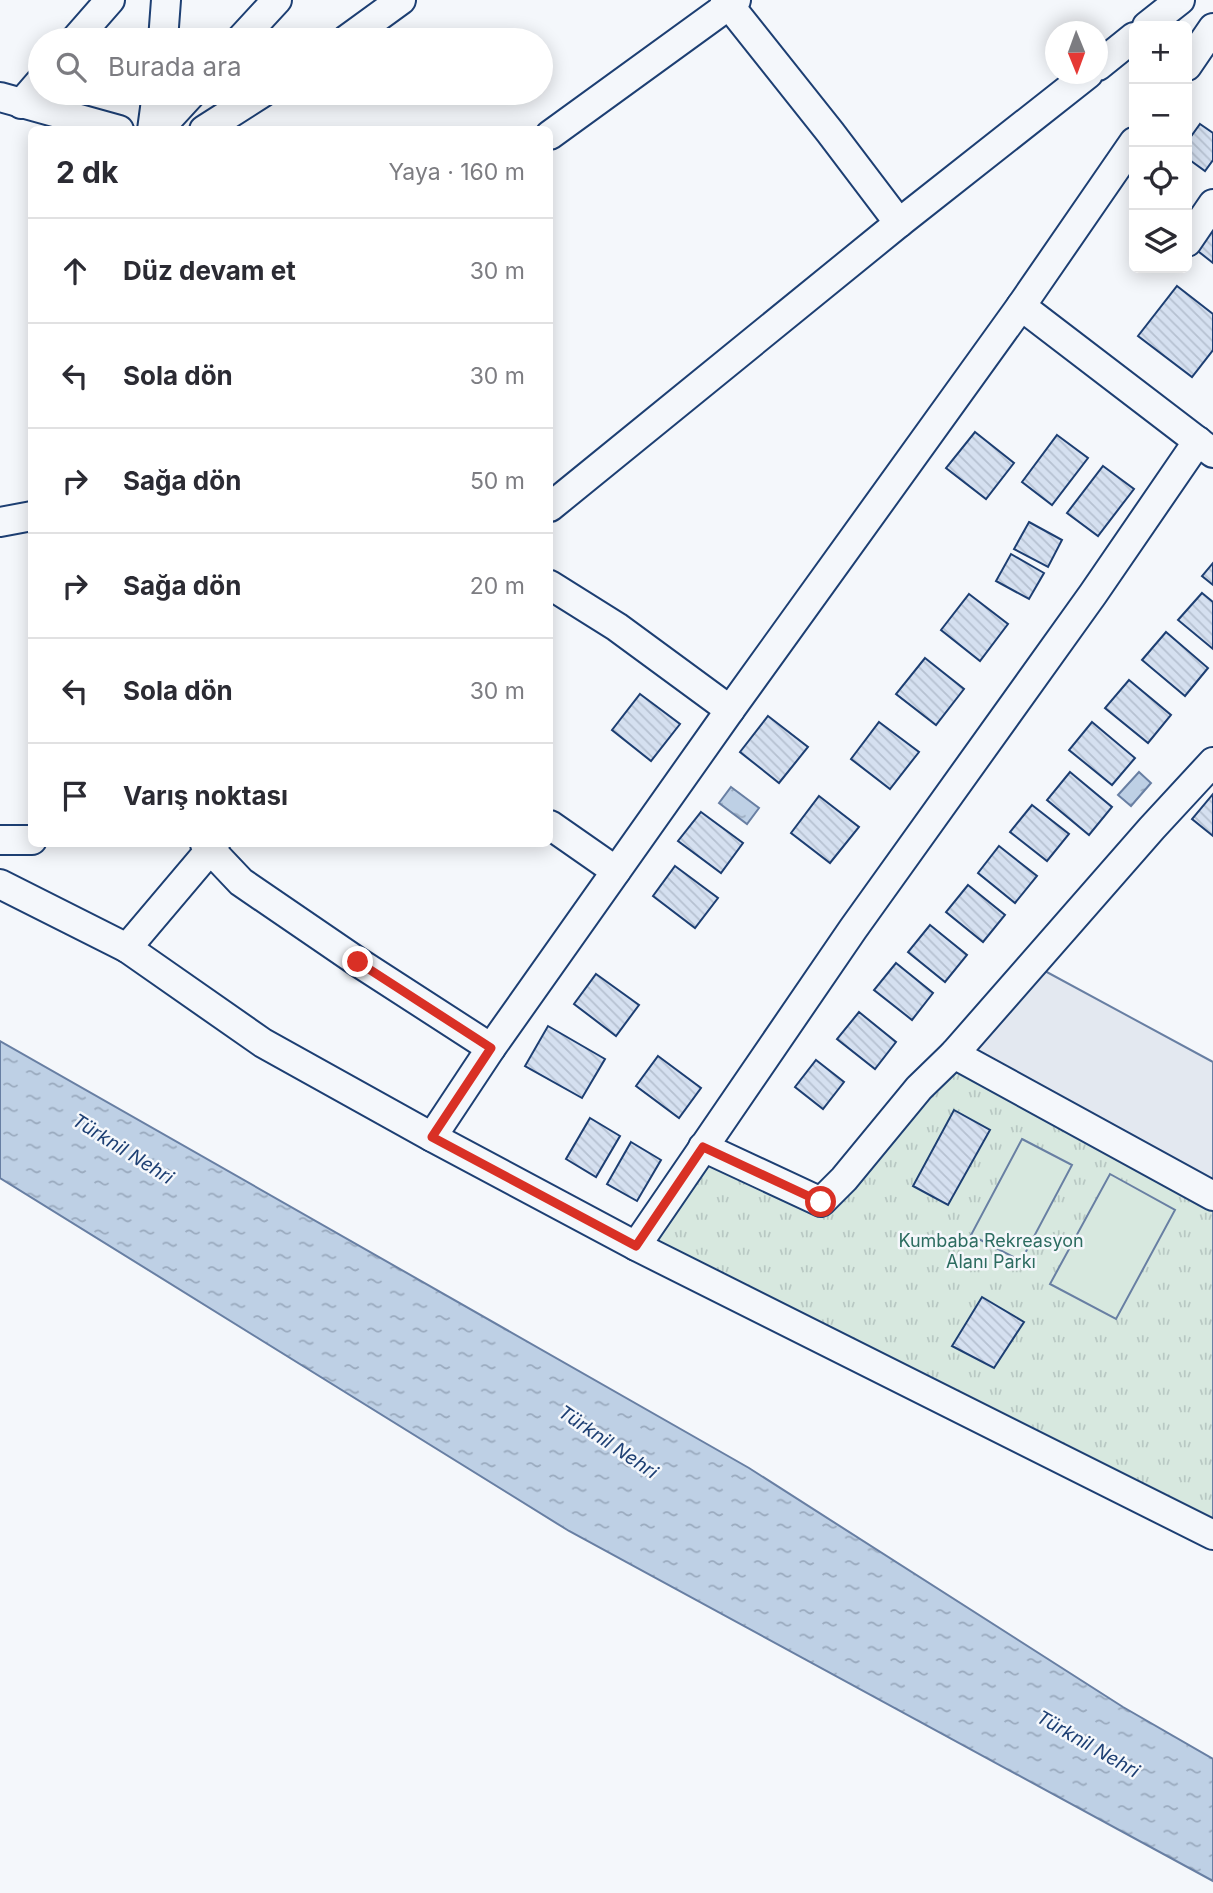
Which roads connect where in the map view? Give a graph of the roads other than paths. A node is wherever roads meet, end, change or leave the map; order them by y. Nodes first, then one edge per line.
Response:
1 (110, 0) edge
2 (166, 0) edge
3 (276, 0) edge
4 (401, 0) edge
5 (1181, 0) edge
6 (730, 2) edge
7 (1154, 21) edge
8 (86, 28) edge
9 (164, 28) edge
10 (251, 28) edge
11 (362, 28) edge
12 (1213, 28) edge
13 (1129, 41) edge
14 (1108, 57) edge
15 (1192, 59) edge
16 (1075, 84) edge
17 (28, 90) edge
18 (11, 101) edge
19 (155, 105) edge
20 (181, 105) edge
21 (243, 105) edge
22 (104, 126) edge
23 (153, 126) edge
24 (162, 126) edge
25 (210, 126) edge
26 (553, 133) edge
27 (1131, 147) edge
28 (1213, 204) edge
29 (899, 223) junction
30 (1192, 235) edge
31 (1021, 306) junction
32 (1206, 447) edge
33 (553, 504) edge
34 (28, 517) edge
35 (0, 522) edge
36 (553, 587) edge
37 (730, 710) junction
38 (1213, 762) edge
39 (553, 827) edge
40 (0, 840) edge
41 (28, 840) edge
42 (209, 847) edge
43 (211, 847) edge
44 (616, 871) junction
45 (0, 884) edge
46 (127, 948) junction
47 (491, 1048) junction
48 (954, 1054) junction
49 (432, 1137) junction
50 (703, 1147) junction
51 (1213, 1196) edge
52 (636, 1246) junction
53 (1213, 1535) edge

1 - 8 street
2 - 9 street
3 - 10 street
4 - 11 street
5 - 7 street
6 - 26 street
6 - 29 street
12 - 15 street
13 - 14 street
16 - 29 street
17 - 18 street
18 - 22 street
19 - 23 street
20 - 24 street
21 - 25 street
27 - 31 street
28 - 30 street
29 - 33 street
31 - 32 street
31 - 37 street
32 - 50 street
34 - 35 street
36 - 37 street
37 - 44 street
38 - 48 street
39 - 44 street
40 - 41 street
42 - 46 street
43 - 47 street
44 - 47 street
45 - 46 street
46 - 49 street
47 - 49 street
48 - 50 street
48 - 51 street
49 - 52 street
50 - 52 street
52 - 53 street

